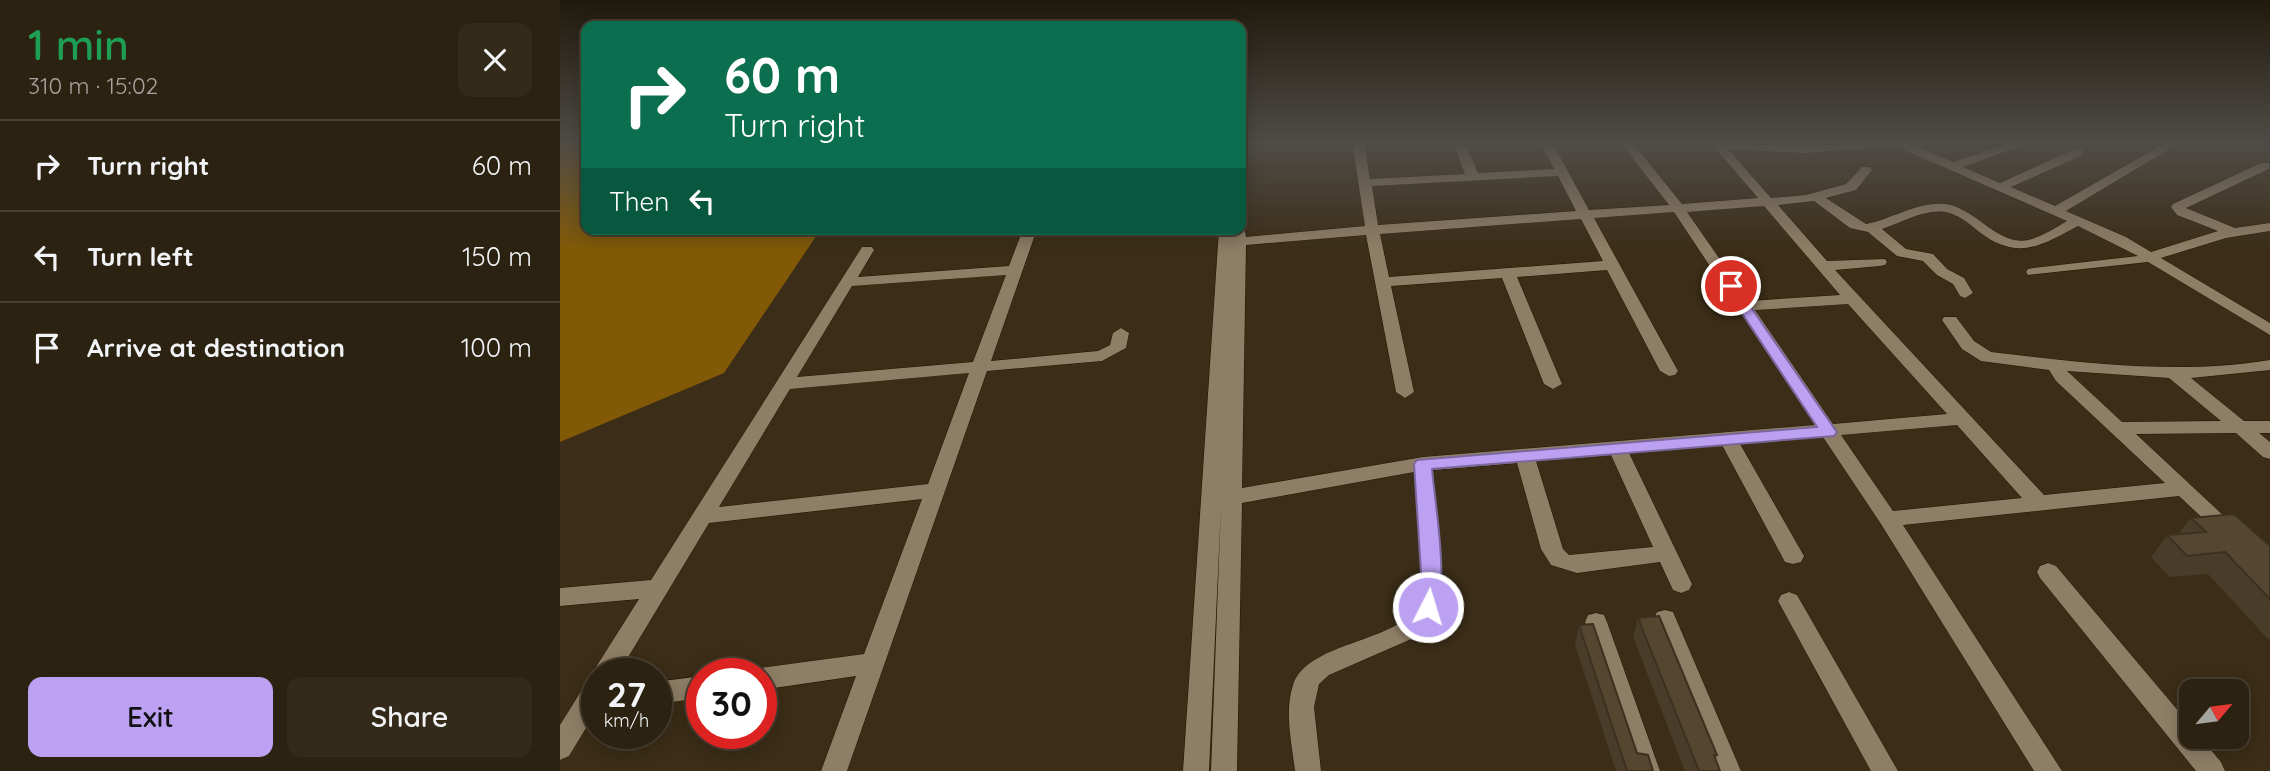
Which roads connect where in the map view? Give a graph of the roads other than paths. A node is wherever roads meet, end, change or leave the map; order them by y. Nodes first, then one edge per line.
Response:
1 (1364, 178) edge
2 (1455, 178) edge
3 (1565, 178) edge
4 (1654, 178) edge
5 (1747, 178) edge
6 (1859, 178) edge
7 (1980, 178) edge
8 (2021, 178) edge
9 (2113, 178) edge
10 (2240, 178) edge
11 (1365, 183) junction
12 (2001, 187) junction
13 (1818, 198) junction
14 (1767, 202) junction
15 (1678, 208) junction
16 (2056, 211) junction
17 (1585, 214) junction
18 (2078, 221) junction
19 (1871, 227) junction
20 (2270, 227) edge
21 (1372, 230) junction
22 (2232, 232) junction
23 (1028, 235) edge
24 (1232, 236) edge
25 (867, 250) dead end
26 (2153, 258) junction
27 (1880, 262) dead end
28 (1613, 265) junction
29 (1824, 267) junction
30 (1016, 270) junction
31 (2033, 272) dead end
32 (1508, 274) junction
33 (847, 282) junction
34 (1382, 282) junction
35 (1965, 293) dead end
36 (1852, 299) junction
37 (1744, 306) junction
38 (1950, 320) dead end
39 (2270, 330) edge
40 (1121, 333) dead end
41 (2055, 365) junction
42 (2270, 365) edge
43 (981, 367) junction
44 (1669, 371) dead end
45 (2174, 373) junction
46 (783, 384) junction
47 (1553, 384) dead end
48 (1405, 392) dead end
49 (1961, 419) junction
50 (2270, 427) edge
51 (2118, 428) junction
52 (2241, 429) junction
53 (1828, 432) junction
54 (1728, 440) junction
55 (1618, 449) junction
56 (2270, 452) edge
57 (1524, 457) junction
58 (1423, 464) junction
59 (2183, 488) junction
60 (936, 490) junction
61 (1232, 496) junction
62 (1209, 501) junction
63 (2039, 503) junction
64 (702, 516) junction
65 (1888, 519) junction
66 (2241, 541) edge
67 (1667, 553) junction
68 (1793, 556) dead end
69 (2048, 572) dead end
70 (1681, 584) dead end
71 (658, 588) junction
72 (560, 597) edge
73 (1789, 601) dead end
74 (1665, 619) dead end
75 (1596, 622) dead end
76 (616, 658) edge
77 (873, 663) junction
78 (777, 677) edge
79 (581, 716) edge
80 (560, 748) edge
81 (834, 771) edge
82 (1196, 771) edge
83 (1224, 771) edge
84 (1308, 771) edge
85 (1647, 771) edge
86 (1728, 771) edge
87 (1885, 771) edge
88 (2049, 771) edge
89 (2213, 771) edge

1 - 11 street
2 - 11 street
3 - 17 street
4 - 15 street
5 - 14 street
6 - 13 street
7 - 12 street
8 - 12 street
9 - 16 street
10 - 22 street
11 - 21 street
12 - 16 street
13 - 14 street
13 - 19 street
14 - 15 street
14 - 29 street
15 - 17 street
15 - 37 street
16 - 18 street
17 - 21 street
17 - 28 street
18 - 19 street
18 - 26 street
19 - 35 street
20 - 22 street
21 - 24 street
21 - 34 street
22 - 26 street
23 - 30 street
24 - 61 street
24 - 62 street
25 - 33 street
26 - 31 street
26 - 39 street
27 - 29 street
28 - 32 street
28 - 44 street
29 - 36 street
30 - 33 street
30 - 43 street
32 - 34 street
32 - 47 street
33 - 46 street
34 - 48 street
36 - 37 street
36 - 49 street
37 - 53 street
38 - 41 street
40 - 43 street
41 - 45 street
41 - 51 street
42 - 45 street
43 - 46 street
43 - 60 street
45 - 52 street
46 - 64 street
49 - 53 street
49 - 63 street
50 - 52 street
51 - 52 street
51 - 59 street
52 - 56 street
53 - 54 street
53 - 65 street
54 - 55 street
54 - 68 street
55 - 57 street
55 - 67 street
57 - 58 street
57 - 67 street
58 - 61 street
58 - 84 street
59 - 63 street
59 - 66 street
60 - 64 street
60 - 77 street
61 - 62 street
61 - 83 street
62 - 82 street
63 - 65 street
64 - 71 street
65 - 88 street
67 - 70 street
69 - 89 street
71 - 72 street
71 - 76 street
73 - 87 street
74 - 86 street
75 - 85 street
77 - 78 street
77 - 81 street
79 - 80 street

